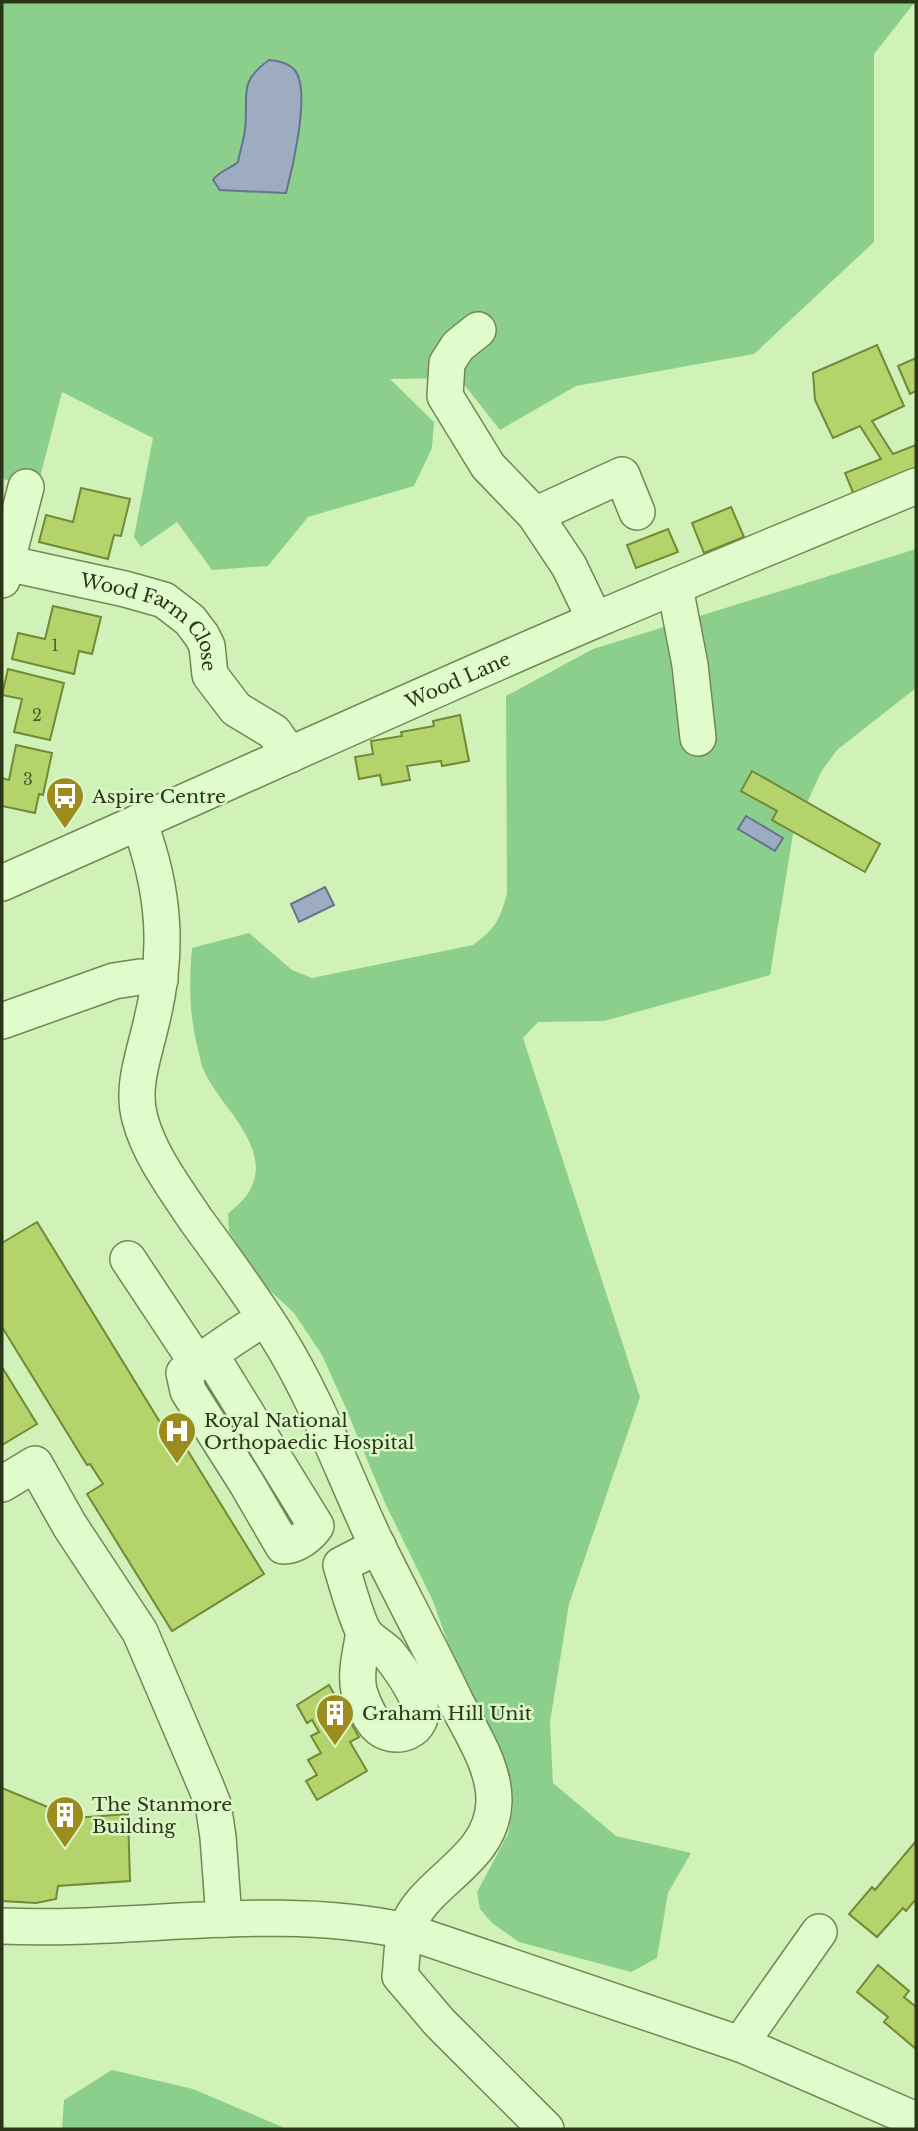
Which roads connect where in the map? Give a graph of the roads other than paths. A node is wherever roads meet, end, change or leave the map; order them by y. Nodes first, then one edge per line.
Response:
1 (478, 330) dead end
2 (916, 486) edge
3 (26, 487) dead end
4 (637, 512) dead end
5 (535, 515) junction
6 (4, 571) edge
7 (675, 587) junction
8 (595, 620) junction
9 (698, 738) dead end
10 (290, 755) junction
11 (139, 822) junction
12 (2, 883) edge
13 (160, 980) junction
14 (2, 1021) edge
15 (128, 1259) dead end
16 (265, 1318) junction
17 (197, 1364) junction
18 (2, 1485) edge
19 (378, 1546) junction
20 (364, 1632) dead end
21 (224, 1919) junction
22 (2, 1926) edge
23 (406, 1931) junction
24 (819, 1932) dead end
25 (740, 2044) junction
26 (916, 2120) edge
27 (545, 2129) edge

1 - 5 street
2 - 7 street, Wood Lane
3 - 6 street, Wood Farm Close
4 - 5 street
5 - 8 street
6 - 10 street, Wood Farm Close
7 - 8 street, Wood Lane
7 - 9 street
8 - 10 street, Wood Lane
10 - 11 street, Wood Lane
11 - 12 street, Wood Lane
11 - 13 street
13 - 14 street
13 - 16 street
15 - 17 street
16 - 17 street
16 - 19 street
17 - 17 street
18 - 21 street
19 - 20 street
19 - 23 street
21 - 22 street
21 - 23 street
23 - 25 street
23 - 27 street
24 - 25 street
25 - 26 street

